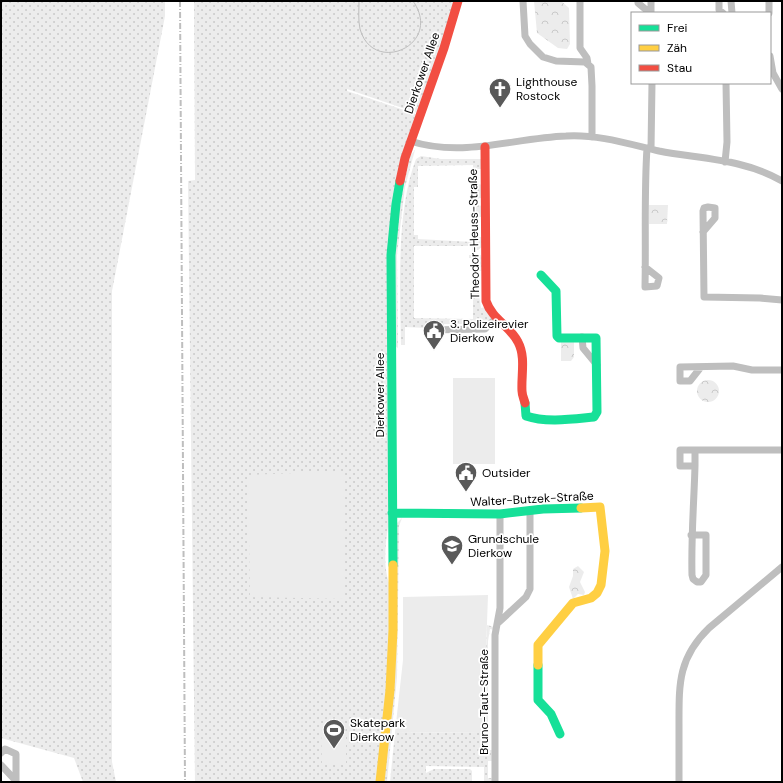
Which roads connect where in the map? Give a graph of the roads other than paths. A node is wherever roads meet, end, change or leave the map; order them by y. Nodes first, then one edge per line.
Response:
1 (457, 1) edge
2 (523, 1) edge
3 (580, 1) edge
4 (638, 1) edge
5 (651, 1) edge
6 (719, 1) edge
7 (731, 1) edge
8 (768, 1) edge
9 (650, 12) edge
10 (651, 12) edge
11 (722, 12) edge
12 (732, 12) edge
13 (769, 12) edge
14 (771, 61) edge
15 (588, 64) junction
16 (652, 84) edge
17 (726, 84) edge
18 (782, 89) edge
19 (592, 137) junction
20 (410, 141) junction
21 (485, 147) junction
22 (649, 148) junction
23 (725, 162) junction
24 (782, 181) edge
25 (703, 232) dead end
26 (646, 267) dead end
27 (541, 275) dead end
28 (782, 300) edge
29 (496, 318) junction
30 (427, 330) dead end
31 (582, 337) junction
32 (596, 364) junction
33 (701, 367) dead end
34 (782, 370) edge
35 (695, 450) junction
36 (782, 450) edge
37 (695, 466) junction
38 (392, 513) junction
39 (500, 514) junction
40 (530, 514) junction
41 (691, 535) junction
42 (782, 567) edge
43 (498, 623) junction
44 (560, 734) dead end
45 (3, 751) edge
46 (1, 765) edge
47 (16, 781) edge
48 (380, 782) edge
49 (495, 782) edge
50 (679, 782) edge

1 - 20 street, Dierkower Allee
2 - 15 street
3 - 15 street
4 - 9 street
5 - 10 street
6 - 11 street
7 - 12 street
8 - 13 street
14 - 18 street
15 - 19 street
16 - 22 street
17 - 23 street
19 - 21 street
19 - 22 street
20 - 21 street
20 - 38 street, Dierkower Allee
21 - 29 street, Theodor-Heuss-Straße
22 - 23 street
22 - 26 street
23 - 24 street
25 - 28 street
27 - 31 street, Theodor-Heuss-Straße
29 - 30 street
29 - 32 street, Theodor-Heuss-Straße
31 - 32 street
31 - 32 street, Theodor-Heuss-Straße
33 - 34 street
35 - 36 street
35 - 37 street
35 - 37 street
37 - 41 street
38 - 39 street, Walter-Butzek-Straße
38 - 48 street, Dierkower Allee
39 - 40 street, Walter-Butzek-Straße
39 - 43 street, Bruno-Taut-Straße
40 - 43 street
40 - 44 street, Walter-Butzek-Straße
41 - 41 street
42 - 50 street
43 - 49 street, Bruno-Taut-Straße
45 - 47 street
46 - 47 street

